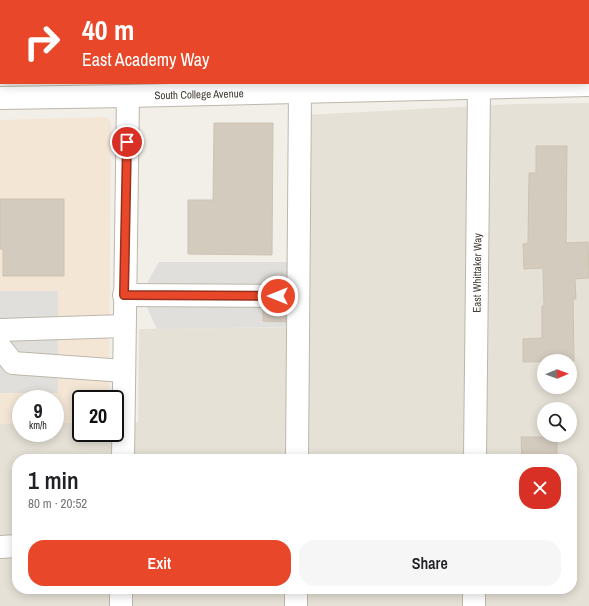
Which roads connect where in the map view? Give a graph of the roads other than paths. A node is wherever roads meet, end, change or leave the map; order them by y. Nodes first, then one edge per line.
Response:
1 (589, 85) edge
2 (225, 88) edge
3 (479, 88) junction
4 (311, 89) edge
5 (128, 96) junction
6 (0, 98) edge
7 (124, 295) junction
8 (278, 296) dead end
9 (124, 326) junction
10 (0, 330) edge
11 (0, 347) edge
12 (124, 371) junction
13 (123, 454) edge
14 (297, 454) edge
15 (475, 454) edge
16 (12, 546) edge
17 (0, 547) edge
18 (121, 594) edge
19 (296, 594) edge
20 (474, 594) edge
21 (121, 606) edge
22 (296, 606) edge
23 (474, 606) edge

1 - 3 street, South College Avenue
2 - 4 street, South College Avenue
2 - 5 street, South College Avenue
3 - 4 street, South College Avenue
3 - 15 street, East Whittaker Way
4 - 14 street
5 - 6 street, South College Avenue
5 - 7 street
7 - 8 street
7 - 9 street
9 - 10 street
9 - 12 street
11 - 12 street
12 - 13 street
16 - 17 street
18 - 21 street
19 - 22 street
20 - 23 street

